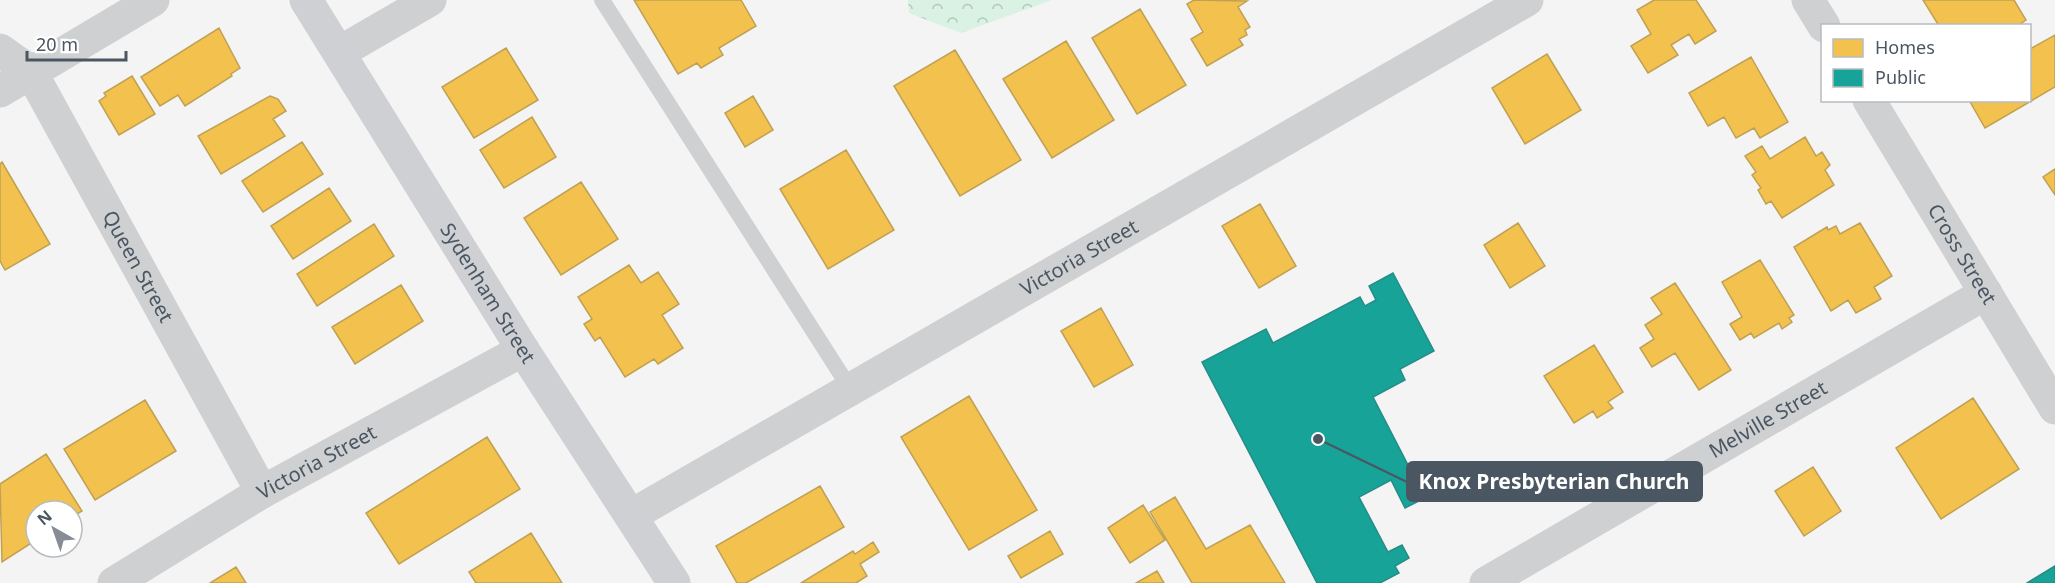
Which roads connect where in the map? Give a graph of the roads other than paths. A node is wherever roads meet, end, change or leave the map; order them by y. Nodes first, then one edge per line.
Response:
1 (153, 0) edge
2 (306, 0) edge
3 (430, 0) edge
4 (602, 0) edge
5 (1527, 0) edge
6 (1808, 0) edge
7 (1823, 24) edge
8 (0, 50) edge
9 (340, 52) junction
10 (31, 72) junction
11 (0, 91) edge
12 (1870, 102) edge
13 (1986, 293) junction
14 (523, 350) junction
15 (851, 390) junction
16 (2055, 408) edge
17 (262, 492) junction
18 (632, 515) junction
19 (114, 583) edge
20 (674, 583) edge
21 (1486, 583) edge

1 - 10 street
2 - 9 main road, Sydenham Street
3 - 9 street
4 - 15 lane
5 - 15 street, Victoria Street
6 - 7 street
8 - 10 street, Queen Street
9 - 14 main road, Sydenham Street
10 - 11 street
10 - 17 street, Queen Street
12 - 13 street, Cross Street
13 - 16 street, Cross Street
13 - 21 street, Melville Street
14 - 17 street, Victoria Street
14 - 18 main road, Sydenham Street
15 - 18 street, Victoria Street
17 - 19 street, Victoria Street
18 - 20 main road, Sydenham Street

